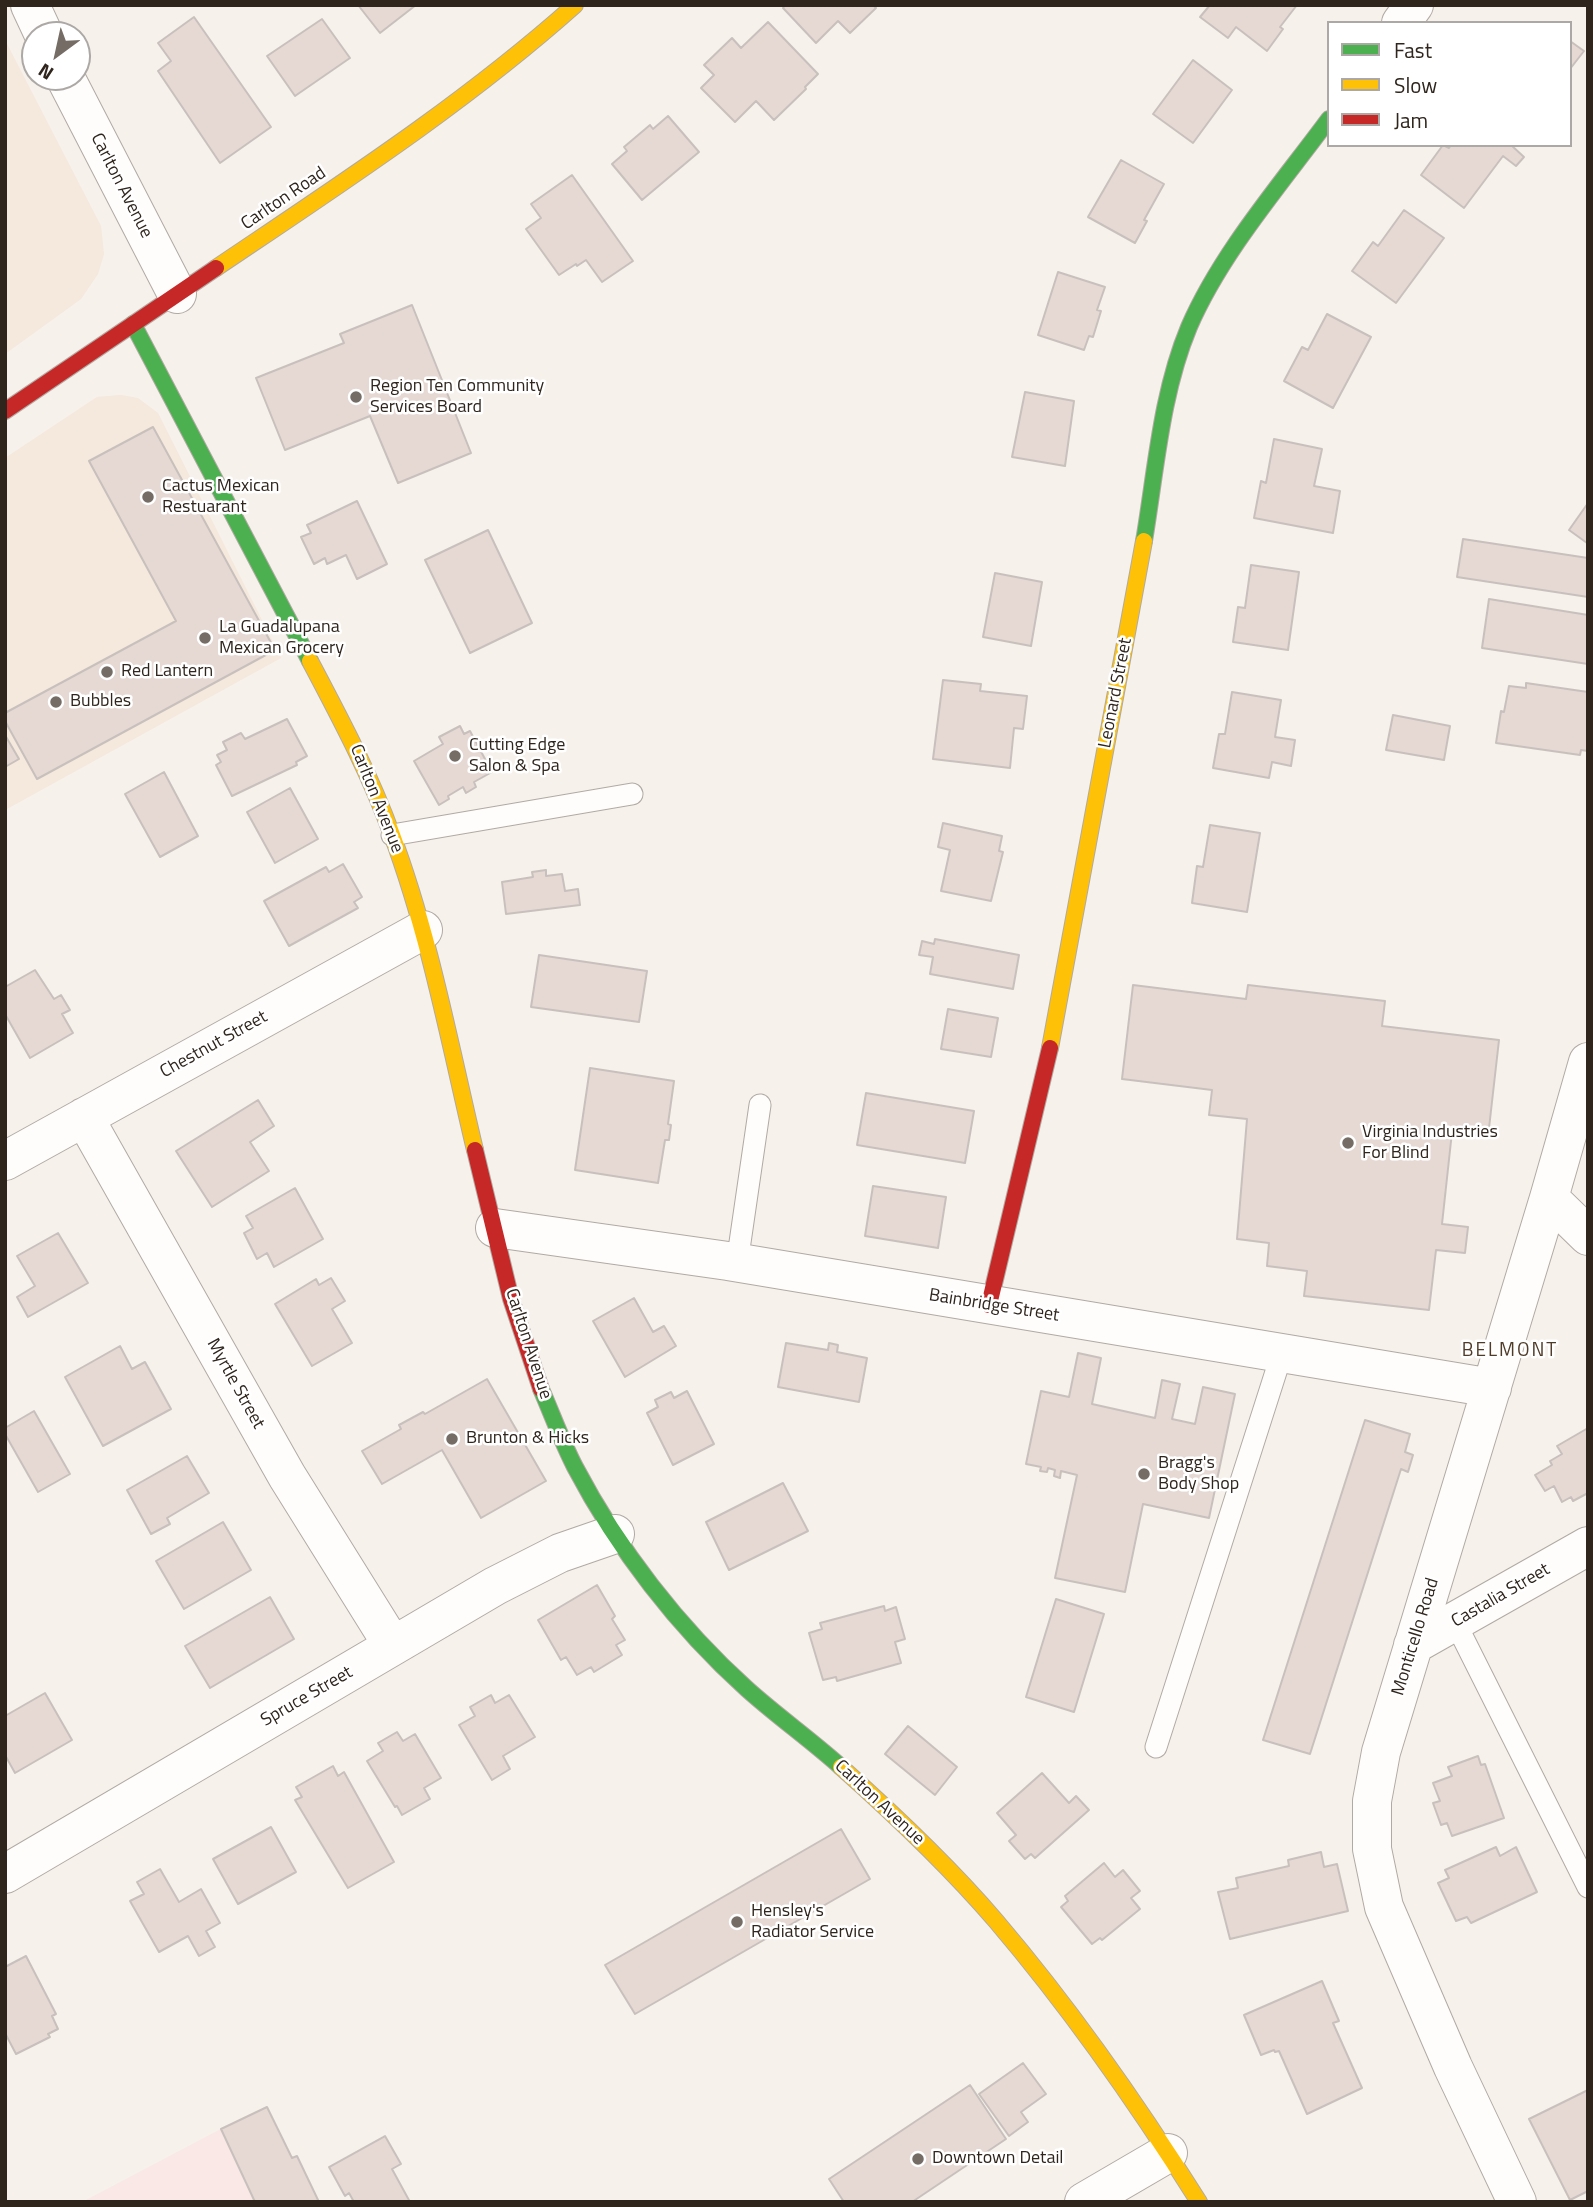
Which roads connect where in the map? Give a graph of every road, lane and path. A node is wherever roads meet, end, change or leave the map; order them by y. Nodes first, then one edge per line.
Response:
1 (30, 5) edge
2 (575, 5) edge
3 (1415, 5) edge
4 (37, 21) edge
5 (1403, 21) edge
6 (72, 91) edge
7 (1327, 122) edge
8 (177, 294) junction
9 (133, 324) junction
10 (5, 411) edge
11 (632, 794) dead end
12 (392, 835) junction
13 (424, 930) junction
14 (1588, 1062) edge
15 (760, 1105) dead end
16 (84, 1116) junction
17 (5, 1161) edge
18 (1549, 1198) junction
19 (495, 1228) junction
20 (1588, 1236) edge
21 (737, 1263) junction
22 (989, 1305) junction
23 (1283, 1353) junction
24 (1492, 1388) junction
25 (615, 1534) junction
26 (1588, 1546) edge
27 (1455, 1622) junction
28 (1413, 1645) junction
29 (393, 1646) junction
30 (1156, 1747) dead end
31 (5, 1874) edge
32 (1588, 1886) edge
33 (1168, 2153) junction
34 (1084, 2202) edge
35 (1199, 2202) edge
36 (1517, 2202) edge

1 - 4 street
2 - 8 street, Carlton Road
3 - 5 street
6 - 8 street, Carlton Avenue
7 - 22 street, Leonard Street
8 - 9 street, Carlton Road
9 - 10 street, Carlton Road
9 - 12 street, Carlton Avenue
11 - 12 lane
12 - 13 street, Carlton Avenue
13 - 16 street, Chestnut Street
13 - 19 street, Carlton Avenue
14 - 18 street, Monticello Road
15 - 21 lane
16 - 17 street, Chestnut Street
16 - 29 street, Myrtle Street
18 - 20 street
18 - 24 street, Monticello Road
19 - 21 street, Bainbridge Street
19 - 25 street, Carlton Avenue
21 - 22 street, Bainbridge Street
22 - 23 street, Bainbridge Street
23 - 24 street, Bainbridge Street
23 - 30 lane
24 - 28 street, Monticello Road
25 - 29 street, Spruce Street
25 - 33 street, Carlton Avenue
26 - 27 street, Castalia Street
27 - 28 street, Castalia Street
27 - 32 lane
28 - 36 street, Monticello Road
29 - 31 street, Spruce Street
33 - 34 street
33 - 35 street, Carlton Avenue

